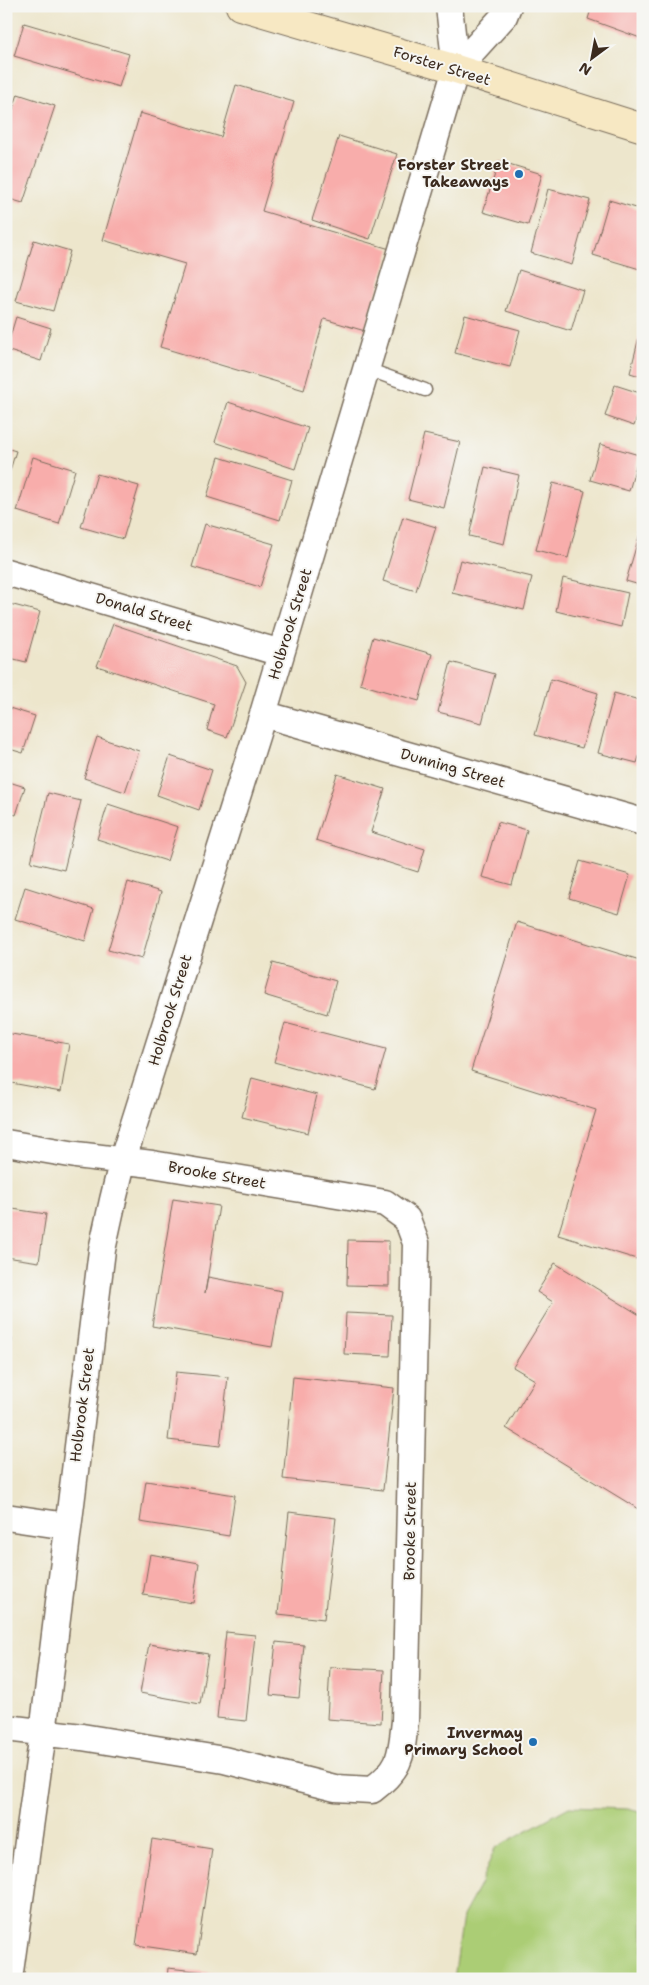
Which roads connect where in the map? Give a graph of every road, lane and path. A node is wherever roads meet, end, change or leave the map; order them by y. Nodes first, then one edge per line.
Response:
1 (240, 6) edge
2 (449, 6) edge
3 (508, 6) edge
4 (456, 69) junction
5 (643, 128) edge
6 (367, 369) junction
7 (425, 390) dead end
8 (6, 572) edge
9 (281, 653) junction
10 (263, 714) junction
11 (643, 822) edge
12 (6, 1143) edge
13 (123, 1159) junction
14 (6, 1517) edge
15 (67, 1526) junction
16 (6, 1728) edge
17 (43, 1733) junction
18 (10, 1979) edge

1 - 4 street, Forster Street
2 - 4 street, Holbrook Street
3 - 4 street, Holbrook Street
4 - 5 street, Forster Street
4 - 6 street, Holbrook Street
6 - 7 lane
6 - 9 street, Holbrook Street
8 - 9 street, Donald Street
9 - 10 street, Holbrook Street
10 - 11 street, Dunning Street
10 - 13 street, Holbrook Street
12 - 13 street, Brooke Street
13 - 15 street, Holbrook Street
13 - 17 street, Brooke Street
14 - 15 street
15 - 17 street, Holbrook Street
16 - 17 street, Brooke Street
17 - 18 street, Holbrook Street

